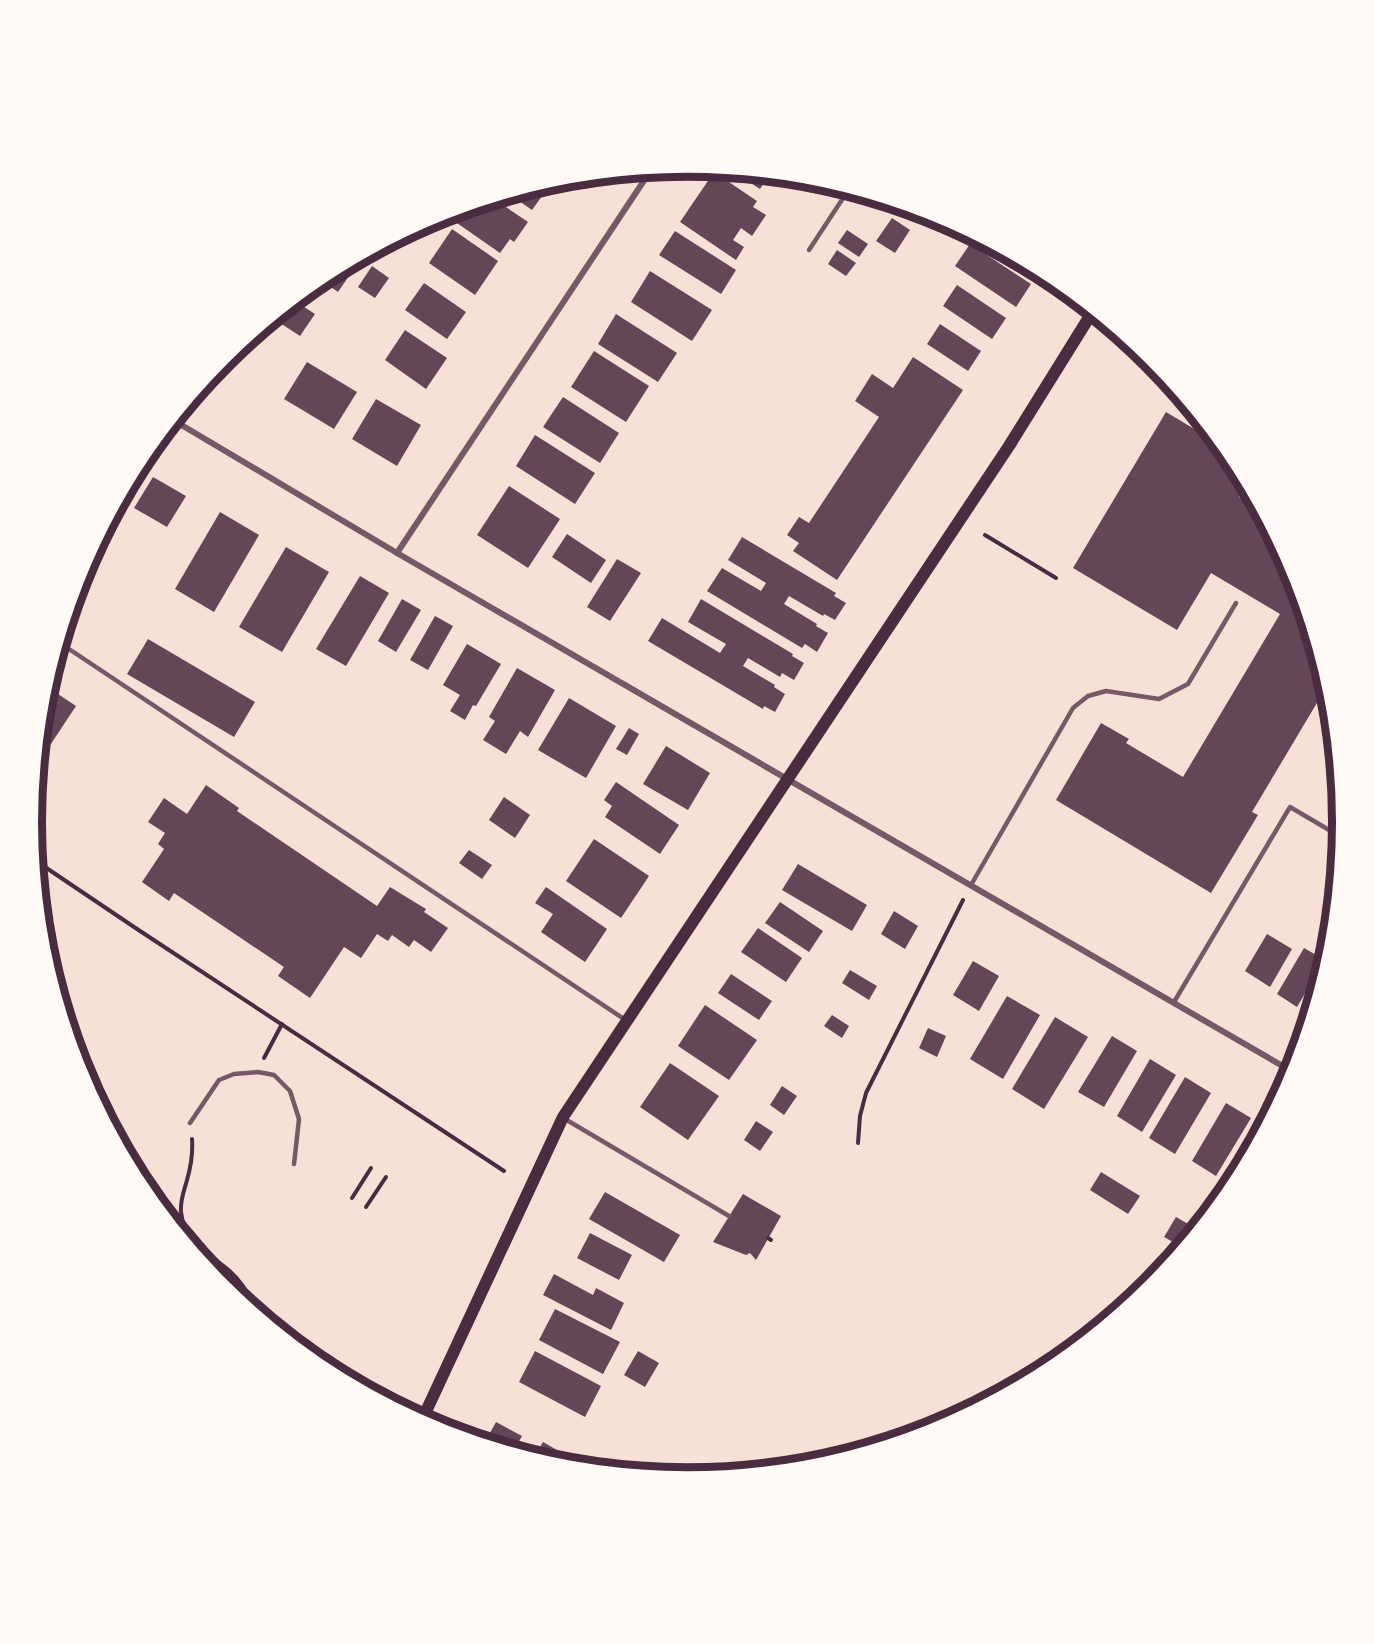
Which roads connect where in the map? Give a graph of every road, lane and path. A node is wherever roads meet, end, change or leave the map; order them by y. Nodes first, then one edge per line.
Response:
1 (646, 178) edge
2 (844, 197) edge
3 (809, 250) dead end
4 (1089, 318) edge
5 (179, 424) edge
6 (986, 535) dead end
7 (397, 553) junction
8 (1056, 578) dead end
9 (1236, 603) dead end
10 (66, 647) edge
11 (788, 779) junction
12 (1332, 832) edge
13 (44, 869) edge
14 (970, 885) junction
15 (1174, 1002) junction
16 (627, 1021) junction
17 (282, 1024) junction
18 (264, 1058) dead end
19 (1284, 1067) edge
20 (563, 1117) junction
21 (190, 1123) dead end
22 (192, 1139) dead end
23 (858, 1143) dead end
24 (294, 1164) dead end
25 (371, 1168) dead end
26 (504, 1171) dead end
27 (386, 1177) dead end
28 (352, 1198) dead end
29 (366, 1207) dead end
30 (729, 1216) dead end
31 (185, 1226) edge
32 (215, 1261) edge
33 (245, 1291) edge
34 (426, 1411) edge

1 - 7 street
2 - 3 lane
4 - 11 main road
5 - 7 street
6 - 8 path
7 - 11 street
9 - 14 lane
10 - 16 lane
11 - 14 street
11 - 16 main road
12 - 15 lane
13 - 17 path
14 - 15 street
14 - 23 path
15 - 19 street
16 - 20 main road
17 - 18 path
17 - 26 path
20 - 30 lane
20 - 34 main road
21 - 24 lane
22 - 31 path
25 - 28 path
27 - 29 path
32 - 33 path

